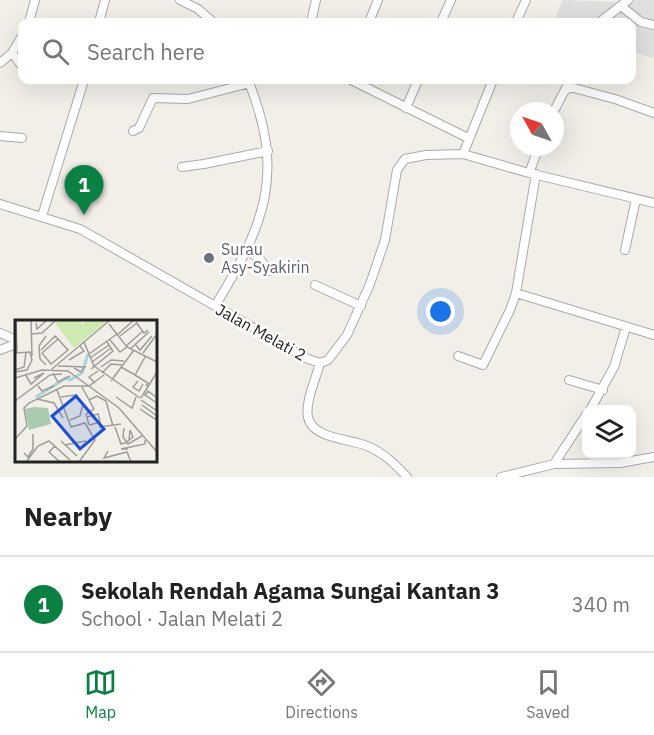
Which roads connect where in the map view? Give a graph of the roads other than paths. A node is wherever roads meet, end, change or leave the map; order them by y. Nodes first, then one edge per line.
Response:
1 (35, 0) edge
2 (105, 0) edge
3 (180, 0) edge
4 (316, 0) edge
5 (378, 0) edge
6 (451, 0) edge
7 (526, 0) edge
8 (625, 3) edge
9 (30, 18) edge
10 (100, 18) edge
11 (208, 18) edge
12 (312, 18) edge
13 (371, 18) edge
14 (443, 18) edge
15 (518, 18) edge
16 (605, 18) edge
17 (654, 25) edge
18 (18, 43) edge
19 (12, 53) junction
20 (18, 61) edge
21 (0, 63) edge
22 (83, 84) edge
23 (239, 84) edge
24 (250, 84) edge
25 (359, 84) edge
26 (416, 84) edge
27 (491, 84) edge
28 (568, 84) edge
29 (566, 90) junction
30 (558, 102) edge
31 (406, 108) junction
32 (654, 113) edge
33 (133, 131) dead end
34 (0, 136) edge
35 (22, 138) dead end
36 (468, 138) junction
37 (268, 151) junction
38 (463, 154) junction
39 (537, 156) edge
40 (182, 167) dead end
41 (532, 174) junction
42 (636, 199) junction
43 (654, 203) edge
44 (0, 204) edge
45 (42, 216) junction
46 (625, 250) dead end
47 (247, 251) junction
48 (269, 271) dead end
49 (315, 285) dead end
50 (516, 293) junction
51 (215, 306) junction
52 (361, 306) junction
53 (626, 327) junction
54 (0, 333) edge
55 (654, 335) edge
56 (15, 341) edge
57 (15, 342) edge
58 (0, 350) edge
59 (458, 356) dead end
60 (320, 363) junction
61 (569, 380) dead end
62 (603, 390) junction
63 (593, 405) edge
64 (582, 421) edge
65 (654, 457) edge
66 (554, 464) junction
67 (407, 477) edge
68 (501, 477) edge

1 - 9 street
2 - 10 street
3 - 11 street
4 - 12 street
5 - 13 street
6 - 14 street
7 - 15 street
8 - 16 street
8 - 17 street
18 - 19 street
19 - 20 street
19 - 21 street
22 - 45 street
23 - 33 street
24 - 37 street
25 - 31 street
26 - 31 street
27 - 36 street
28 - 29 street
29 - 30 street
29 - 32 street
31 - 36 street
34 - 35 street
36 - 38 street
37 - 40 street
37 - 47 street
38 - 41 street, Jalan Melati 2
38 - 52 street, Jalan Melati 2
39 - 41 street
41 - 42 street, Jalan Melati 2
41 - 50 street
42 - 43 street, Jalan Melati 2
42 - 46 street
44 - 45 street, Jalan Melati 2
45 - 51 street, Jalan Melati 2
47 - 48 street
47 - 51 street
49 - 52 street
50 - 53 street
50 - 59 street
51 - 60 street, Jalan Melati 2
52 - 60 street, Jalan Melati 2
53 - 55 street
53 - 62 street
54 - 56 street
57 - 58 street
60 - 67 street
61 - 62 street
62 - 63 street
64 - 66 street
65 - 66 street
66 - 68 street

